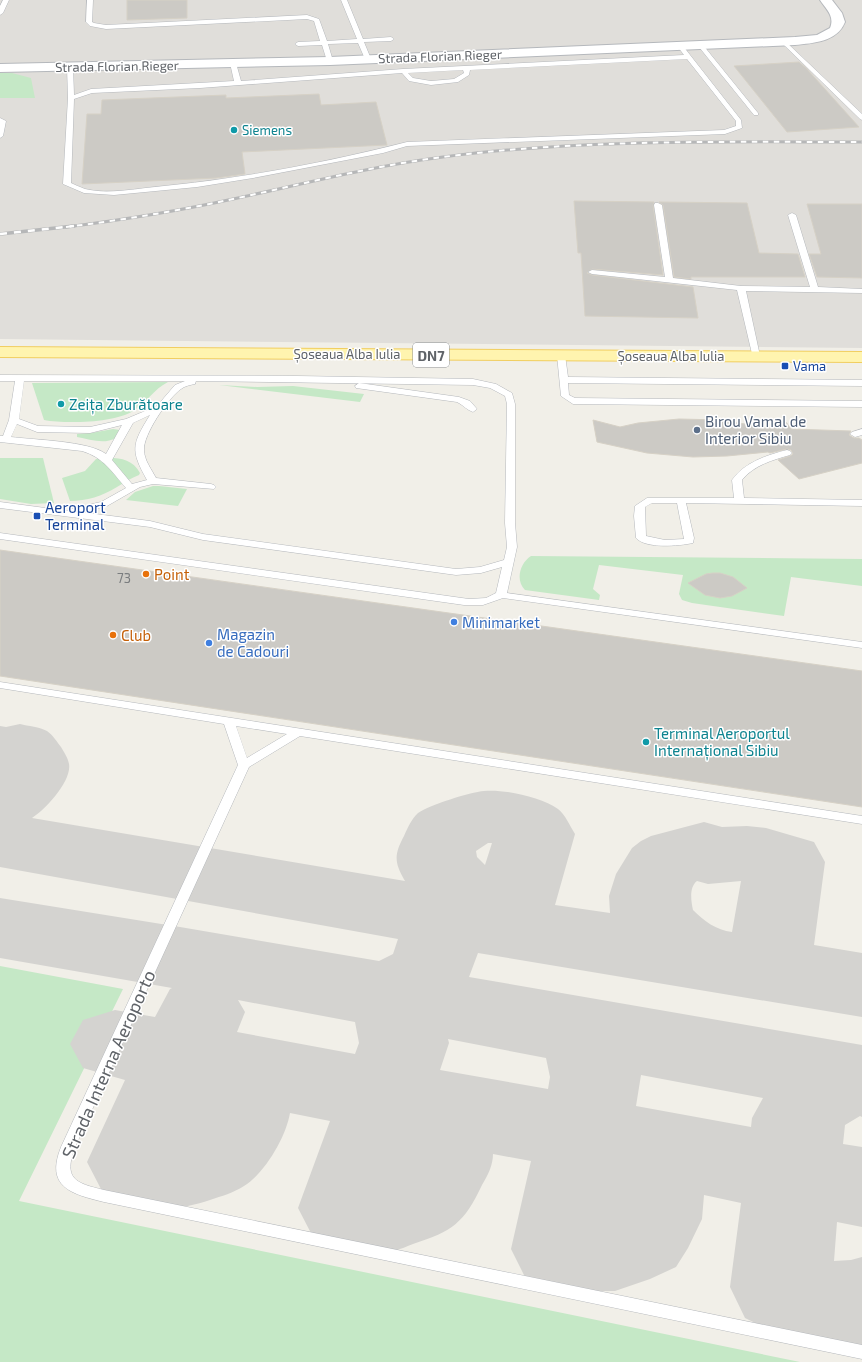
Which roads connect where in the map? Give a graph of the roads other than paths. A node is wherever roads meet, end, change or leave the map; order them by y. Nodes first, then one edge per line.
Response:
1 (6, 0) edge
2 (90, 0) edge
3 (344, 0) edge
4 (826, 0) edge
5 (0, 13) edge
6 (391, 38) dead end
7 (359, 40) junction
8 (784, 42) junction
9 (324, 43) junction
10 (298, 44) dead end
11 (701, 46) junction
12 (685, 52) junction
13 (368, 59) junction
14 (330, 61) junction
15 (233, 63) junction
16 (70, 66) junction
17 (0, 68) edge
18 (466, 68) junction
19 (403, 71) junction
20 (238, 83) junction
21 (71, 98) junction
22 (756, 114) dead end
23 (862, 118) edge
24 (0, 120) edge
25 (0, 136) edge
26 (658, 205) dead end
27 (792, 215) dead end
28 (592, 272) dead end
29 (669, 280) junction
30 (741, 288) junction
31 (815, 290) junction
32 (862, 291) edge
33 (0, 352) edge
34 (561, 355) junction
35 (756, 356) junction
36 (862, 357) edge
37 (0, 378) edge
38 (20, 378) junction
39 (203, 379) junction
40 (297, 379) junction
41 (563, 380) junction
42 (862, 383) edge
43 (862, 404) edge
44 (160, 408) junction
45 (473, 409) dead end
46 (14, 420) junction
47 (129, 421) junction
48 (3, 439) edge
49 (787, 453) dead end
50 (107, 460) junction
51 (153, 481) junction
52 (211, 487) dead end
53 (131, 488) junction
54 (681, 501) junction
55 (739, 502) junction
56 (862, 503) edge
57 (0, 505) edge
58 (61, 513) junction
59 (0, 536) edge
60 (510, 561) junction
61 (501, 595) junction
62 (862, 645) edge
63 (0, 686) edge
64 (229, 722) junction
65 (298, 732) junction
66 (244, 765) junction
67 (862, 820) edge
68 (862, 1352) edge

1 - 5 lane
2 - 9 lane
3 - 7 lane
4 - 8 street, Strada Florian Rieger
6 - 7 lane
7 - 9 lane
7 - 13 lane
8 - 11 street, Strada Florian Rieger
8 - 23 lane
9 - 10 lane
9 - 14 lane
11 - 12 street, Strada Florian Rieger
11 - 22 lane
12 - 13 street, Strada Florian Rieger
12 - 18 lane
12 - 21 lane
13 - 14 street, Strada Florian Rieger
14 - 15 street, Strada Florian Rieger
15 - 16 street, Strada Florian Rieger
15 - 20 lane
16 - 17 street, Strada Florian Rieger
16 - 21 lane
18 - 19 lane
18 - 19 lane
19 - 20 lane
20 - 21 lane
24 - 25 lane
26 - 29 lane
27 - 31 lane
28 - 29 lane
29 - 30 lane
30 - 31 lane
30 - 35 lane
31 - 32 lane
33 - 34 main road, Șoseaua Alba Iulia / DN7
34 - 35 main road, Șoseaua Alba Iulia / DN7
34 - 41 lane
35 - 36 main road, Șoseaua Alba Iulia / DN7
37 - 38 lane
38 - 39 lane
38 - 46 lane
39 - 40 lane
39 - 44 lane
40 - 45 lane
40 - 60 lane
41 - 42 lane
41 - 43 lane
44 - 47 lane
44 - 51 lane
46 - 47 lane
46 - 48 lane
47 - 50 lane
48 - 50 lane
49 - 55 lane
50 - 53 lane
51 - 52 lane
51 - 53 lane
53 - 58 lane
54 - 54 lane
54 - 55 lane
55 - 56 lane
57 - 58 lane
58 - 60 lane
59 - 61 lane
60 - 61 lane
61 - 62 lane
63 - 64 lane
64 - 65 lane
64 - 66 lane
65 - 66 lane
65 - 67 lane
66 - 68 lane, Strada Interna Aeroporto

